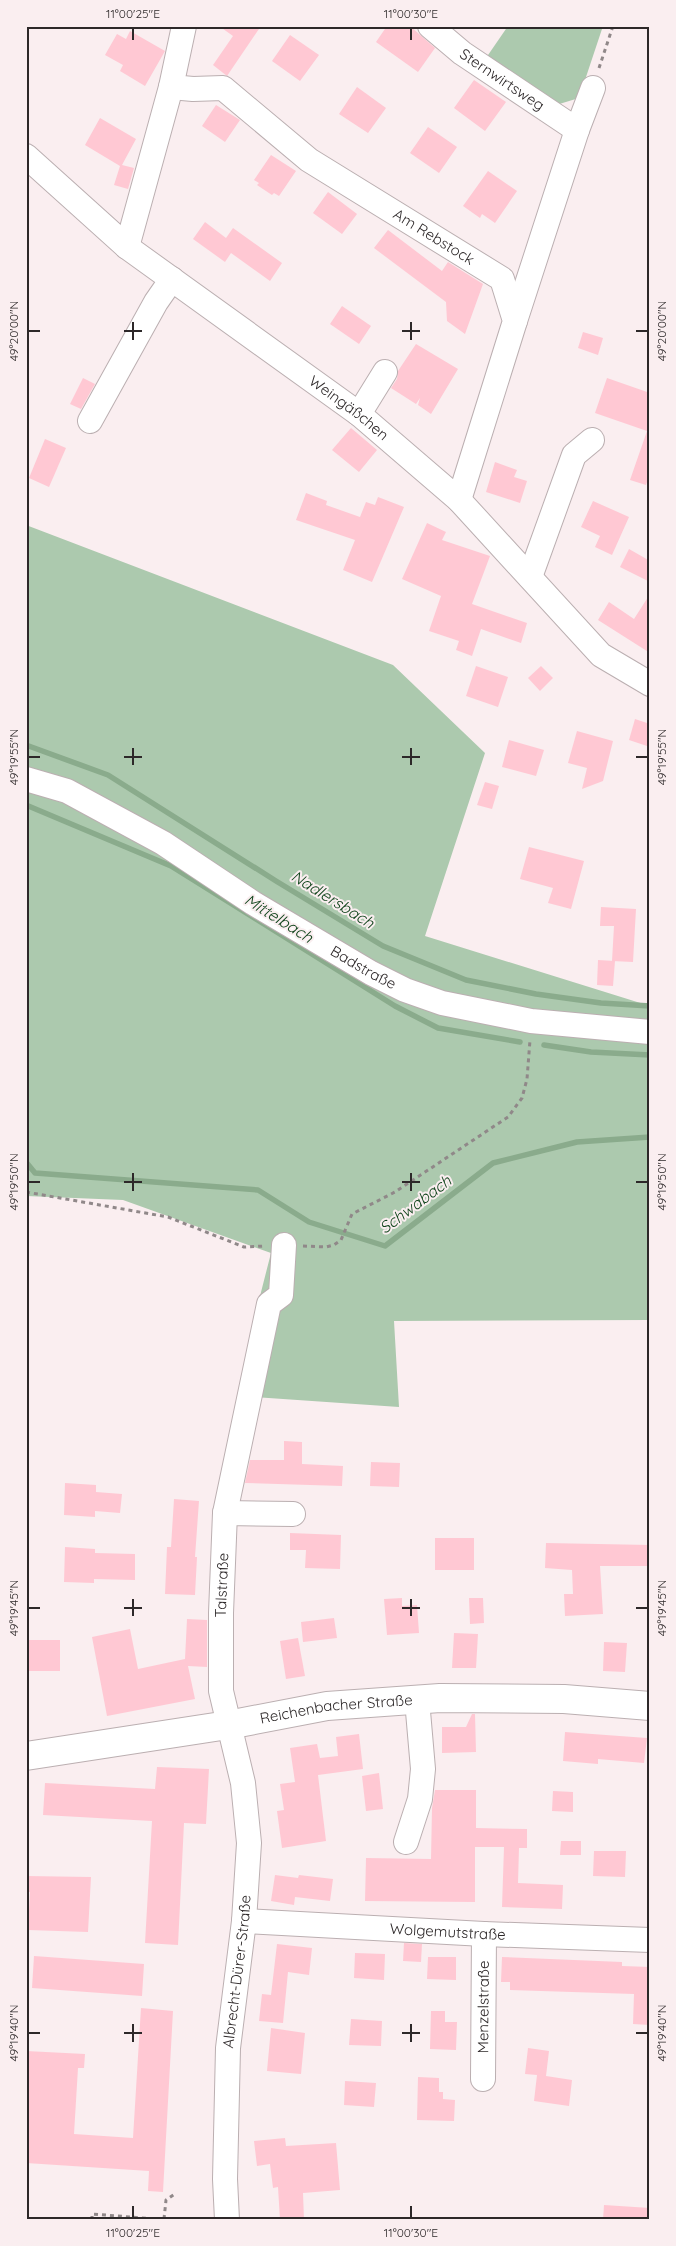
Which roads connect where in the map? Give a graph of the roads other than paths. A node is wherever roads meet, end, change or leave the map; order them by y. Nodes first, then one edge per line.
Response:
1 (184, 26) edge
2 (430, 26) edge
3 (171, 86) junction
4 (593, 88) road end
5 (576, 130) junction
6 (26, 156) edge
7 (127, 247) junction
8 (172, 279) junction
9 (515, 322) junction
10 (385, 372) dead end
11 (359, 414) junction
12 (90, 421) dead end
13 (592, 440) dead end
14 (459, 500) junction
15 (530, 577) junction
16 (650, 684) edge
17 (26, 779) edge
18 (650, 1032) edge
19 (284, 1245) road end
20 (225, 1513) junction
21 (294, 1514) dead end
22 (417, 1700) junction
23 (650, 1706) edge
24 (228, 1725) junction
25 (26, 1756) edge
26 (406, 1842) dead end
27 (244, 1921) junction
28 (484, 1934) junction
29 (650, 1940) edge
30 (483, 2078) dead end
31 (227, 2220) edge

1 - 3 street
2 - 5 street, Sternwirtsweg
3 - 7 street
3 - 9 street, Am Rebstock
4 - 5 street
5 - 9 street
6 - 7 street, Weingäßchen
7 - 8 street, Weingäßchen
8 - 11 street, Weingäßchen
8 - 12 street
9 - 14 street
10 - 11 street
11 - 14 street, Weingäßchen
13 - 15 street
14 - 15 street, Weingäßchen
15 - 16 street, Weingäßchen
17 - 18 street, Badstraße
19 - 20 street, Talstraße
20 - 21 street
20 - 24 street, Talstraße
22 - 23 main road, Reichenbacher Straße
22 - 24 main road, Reichenbacher Straße
22 - 26 street
24 - 25 main road, Reichenbacher Straße
24 - 27 street, Albrecht-Dürer-Straße
27 - 28 street, Wolgemutstraße
27 - 31 street, Albrecht-Dürer-Straße
28 - 29 street, Wolgemutstraße
28 - 30 street, Menzelstraße

